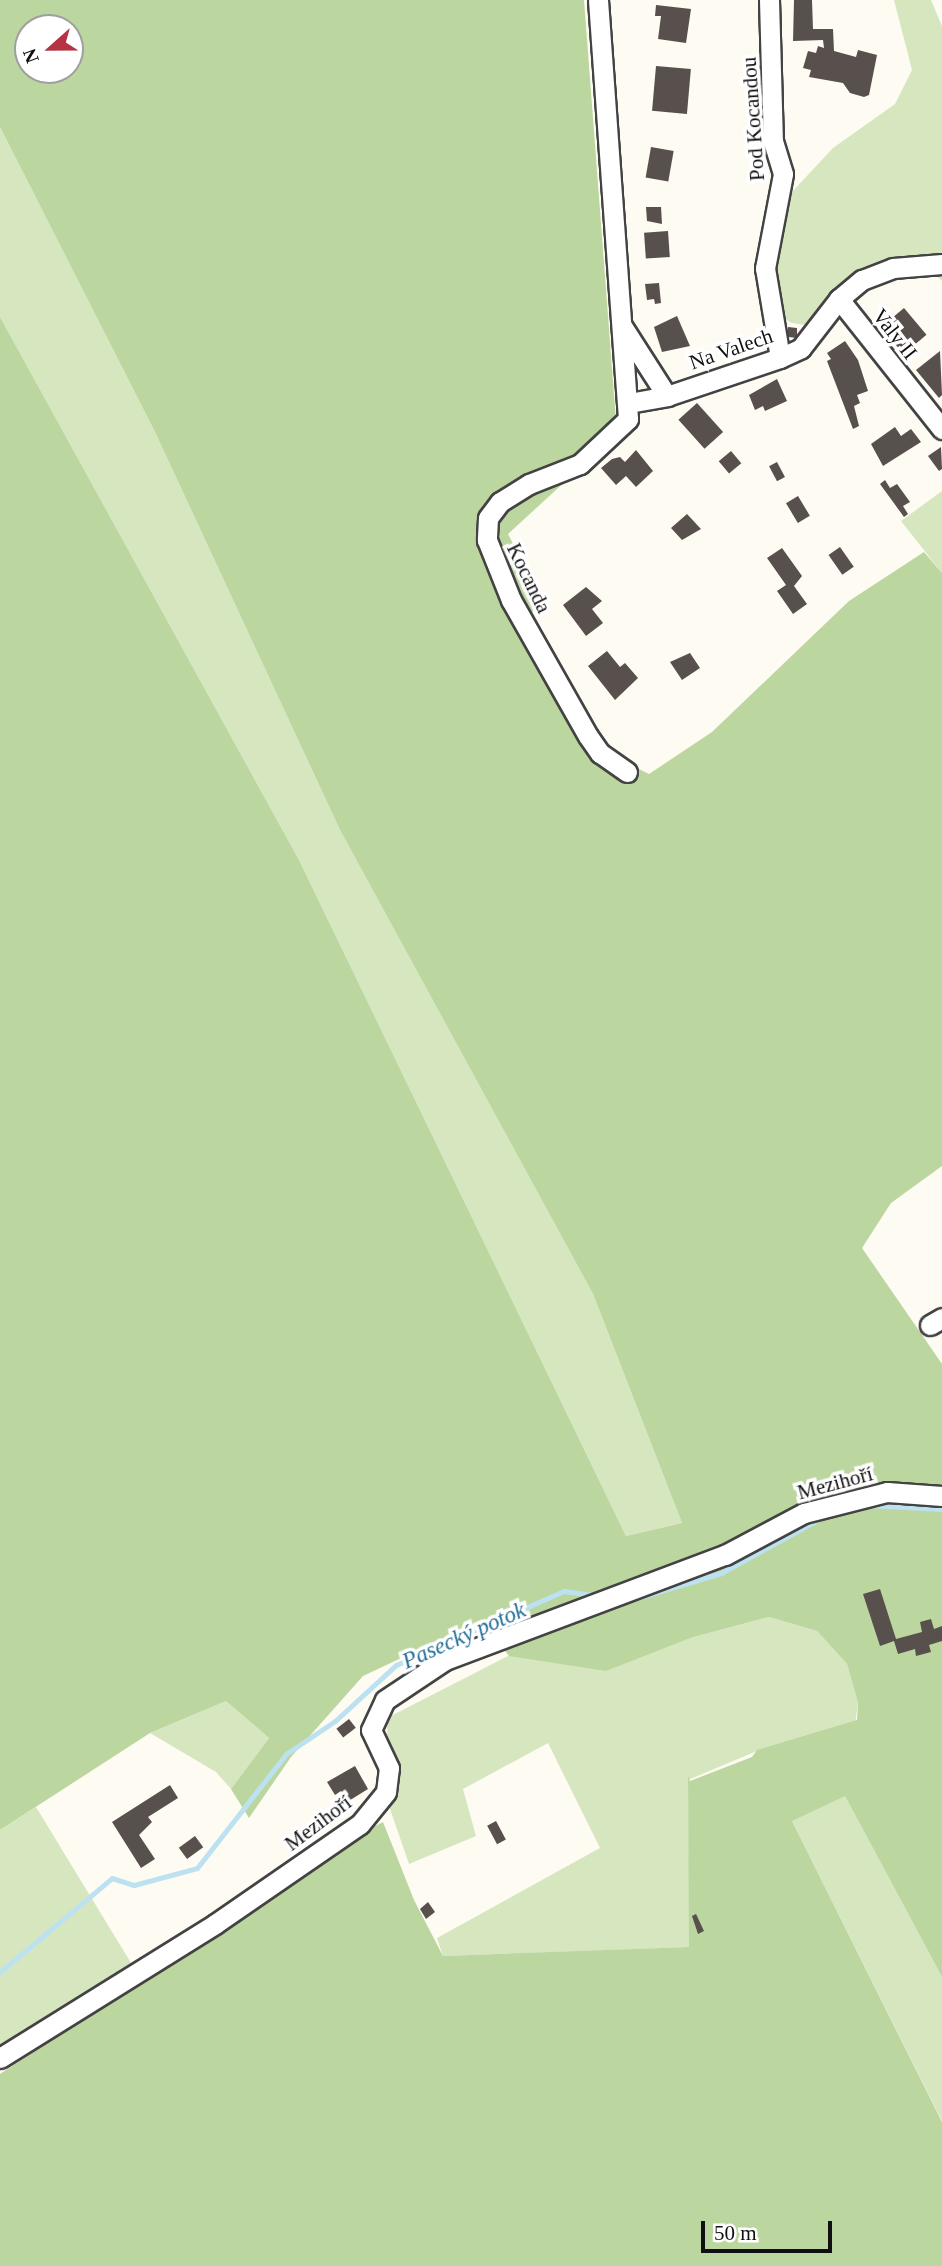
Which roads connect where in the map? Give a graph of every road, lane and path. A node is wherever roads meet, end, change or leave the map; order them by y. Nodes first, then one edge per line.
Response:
1 (598, 0) edge
2 (769, 0) edge
3 (942, 264) edge
4 (839, 299) junction
5 (619, 323) junction
6 (780, 358) junction
7 (667, 396) junction
8 (629, 403) junction
9 (942, 429) edge
10 (627, 772) dead end
11 (942, 1496) edge
12 (0, 2058) edge

1 - 5 street, Kocanda
2 - 6 street, Pod Kocandou
3 - 4 street, Na Valech
4 - 6 street, Na Valech
4 - 9 street, Valy II
5 - 7 street, Kocanda
5 - 8 street, Kocanda
6 - 7 street, Na Valech
7 - 8 street, Na Valech
8 - 10 street, Kocanda
11 - 12 street, Mezihoří

